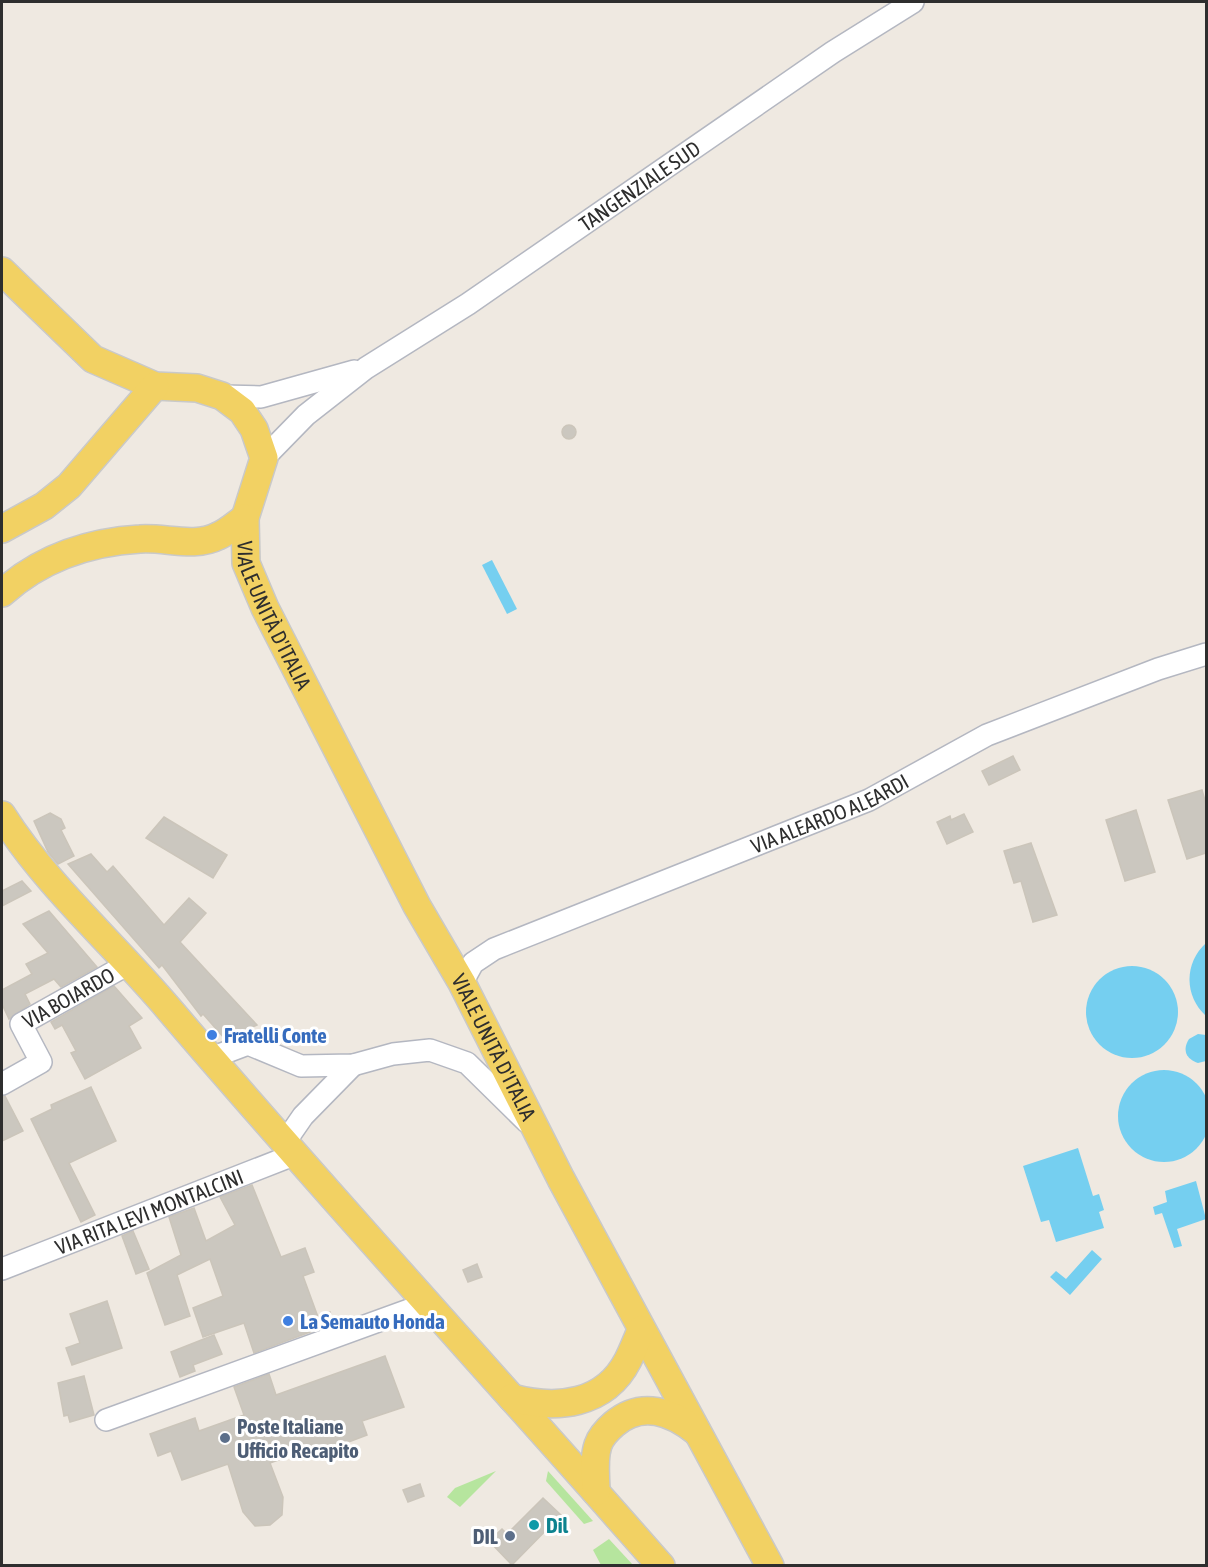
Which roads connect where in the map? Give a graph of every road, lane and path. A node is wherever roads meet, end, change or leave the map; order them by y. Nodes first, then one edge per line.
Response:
1 (913, 2) edge
2 (2, 271) edge
3 (366, 368) junction
4 (155, 386) junction
5 (222, 396) junction
6 (264, 458) junction
7 (245, 518) junction
8 (2, 529) edge
9 (2, 594) edge
10 (1206, 654) edge
11 (3, 821) edge
12 (130, 963) junction
13 (462, 983) junction
14 (211, 1058) junction
15 (353, 1065) junction
16 (2, 1084) edge
17 (538, 1133) junction
18 (290, 1148) junction
19 (2, 1269) edge
20 (428, 1303) junction
21 (642, 1330) junction
22 (512, 1398) junction
23 (106, 1420) dead end
24 (698, 1432) junction
25 (596, 1492) junction
26 (661, 1566) edge
27 (770, 1566) edge

1 - 3 street, TANGENZIALE SUD
2 - 4 main road
3 - 5 street, TANGENZIALE SUD
3 - 6 street, TANGENZIALE SUD
4 - 5 main road
4 - 8 main road
5 - 6 main road
6 - 7 main road, VIALE UNITÀ D'ITALIA
7 - 9 main road, VIALE UNITÀ D'ITALIA
7 - 13 main road, VIALE UNITÀ D'ITALIA
10 - 13 street, VIA ALEARDO ALEARDI
11 - 12 main road
12 - 14 main road
12 - 16 street, VIA BOIARDO
13 - 17 main road, VIALE UNITÀ D'ITALIA
14 - 15 street
14 - 18 main road
15 - 17 street
15 - 18 street
17 - 21 main road, VIALE UNITÀ D'ITALIA
18 - 19 street, VIA RITA LEVI MONTALCINI
18 - 20 main road
20 - 22 main road
20 - 23 street
21 - 22 main road
21 - 24 main road, VIALE UNITÀ D'ITALIA
22 - 25 main road
24 - 25 main road
24 - 27 main road, VIALE UNITÀ D'ITALIA
25 - 26 main road

